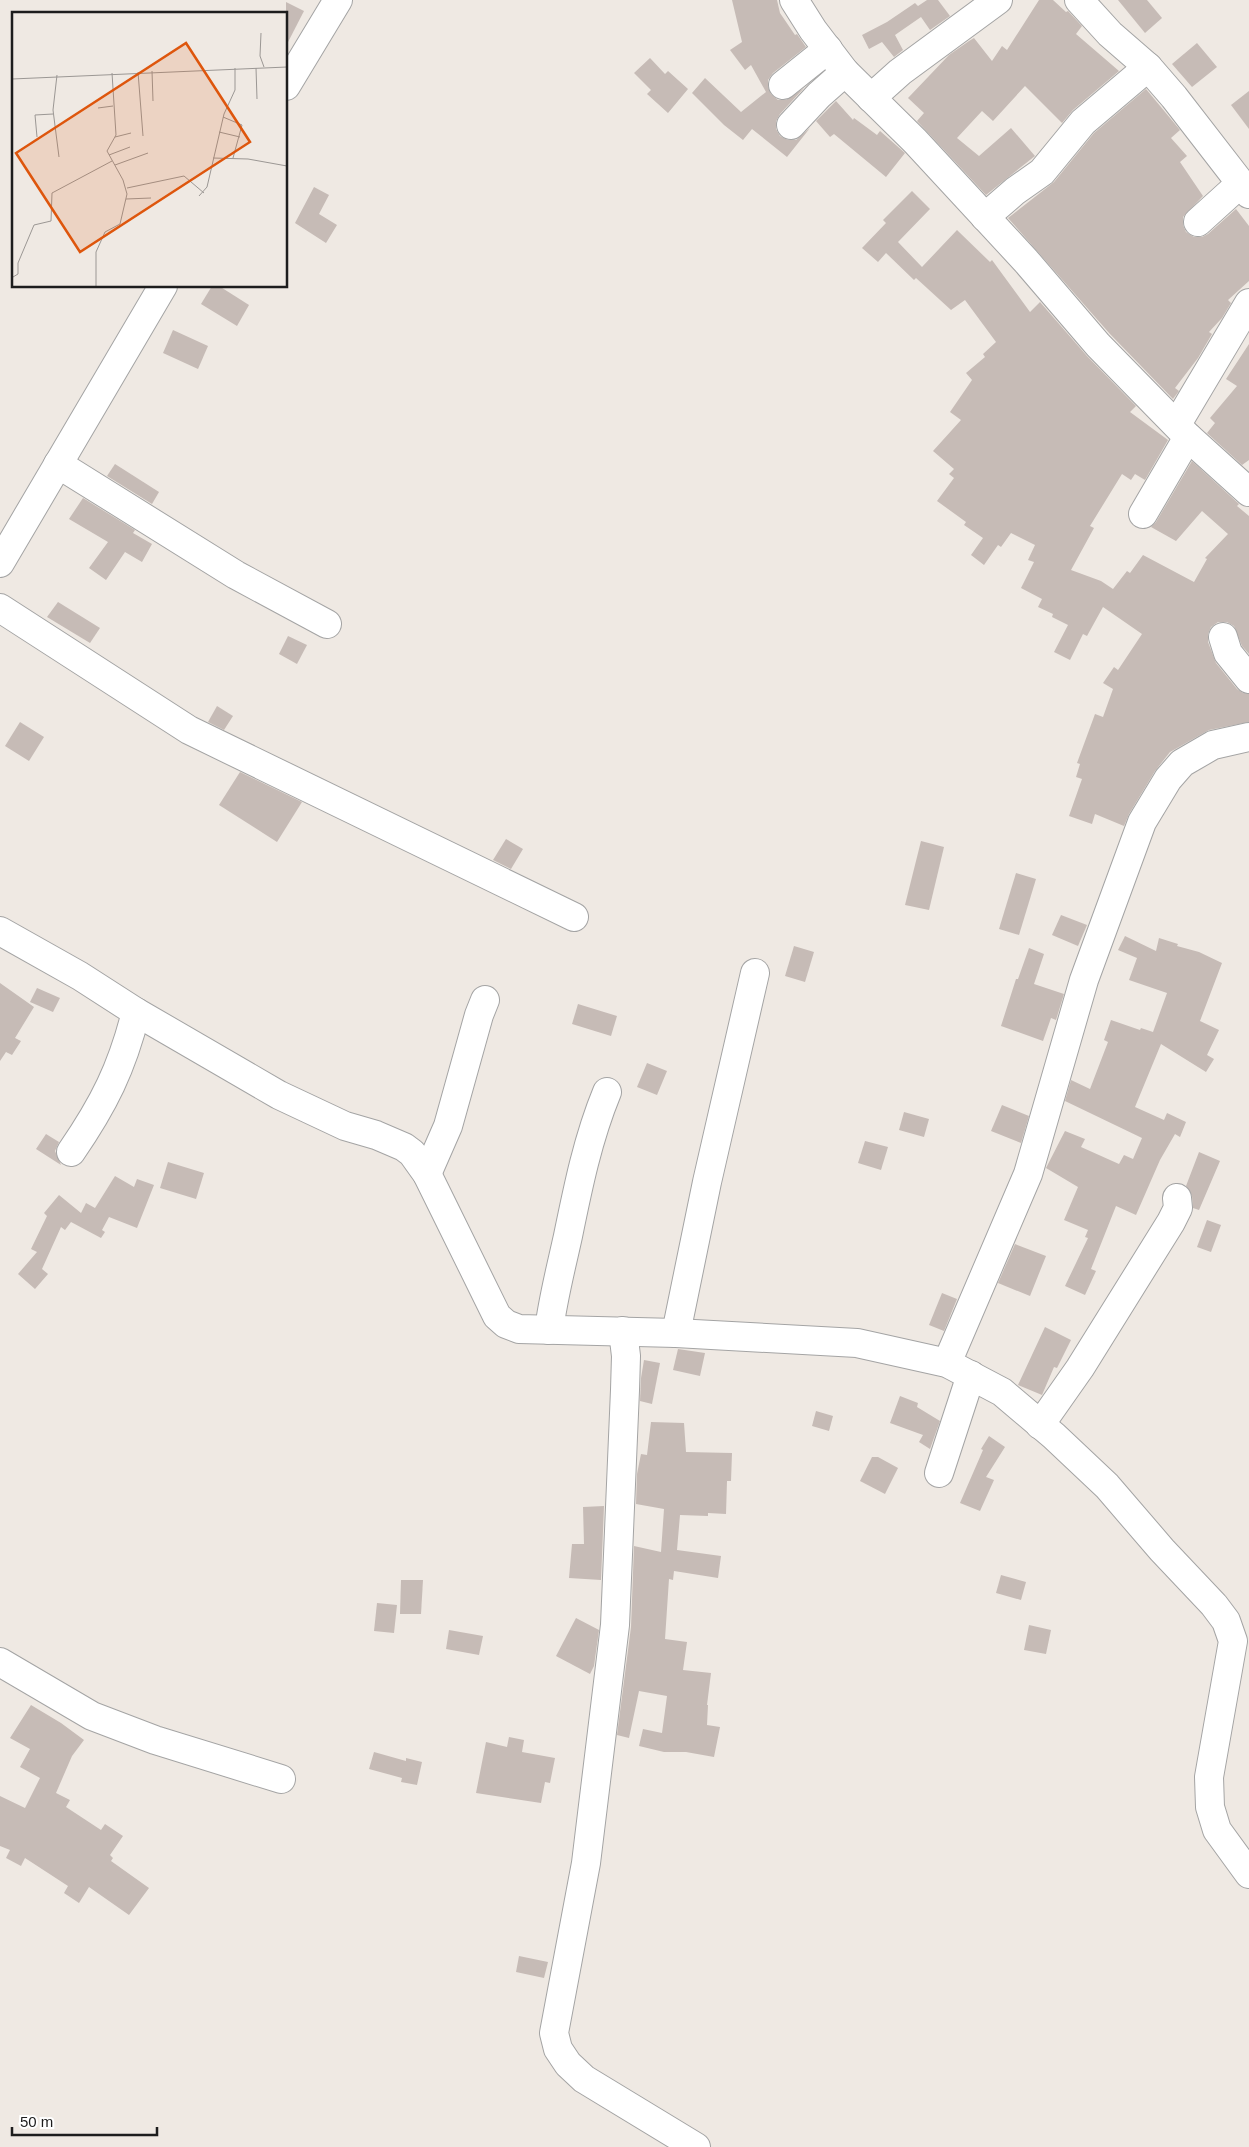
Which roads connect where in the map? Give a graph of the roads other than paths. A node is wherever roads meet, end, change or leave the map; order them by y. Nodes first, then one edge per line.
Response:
1 (338, 0) edge
2 (794, 0) edge
3 (998, 0) edge
4 (1079, 0) edge
5 (828, 49) junction
6 (1148, 67) junction
7 (845, 72) junction
8 (288, 83) edge
9 (783, 85) dead end
10 (871, 98) junction
11 (791, 125) dead end
12 (1245, 189) edge
13 (985, 217) junction
14 (1198, 222) dead end
15 (163, 288) edge
16 (1249, 303) edge
17 (1182, 430) junction
18 (58, 464) junction
19 (1249, 492) edge
20 (1143, 514) dead end
21 (0, 563) edge
22 (0, 608) edge
23 (327, 624) dead end
24 (1223, 637) dead end
25 (1249, 679) edge
26 (1249, 737) edge
27 (574, 917) dead end
28 (0, 931) edge
29 (755, 973) dead end
30 (485, 1000) dead end
31 (136, 1012) junction
32 (607, 1092) dead end
33 (71, 1152) dead end
34 (427, 1174) junction
35 (1177, 1198) dead end
36 (549, 1330) junction
37 (623, 1331) junction
38 (676, 1333) junction
39 (947, 1363) junction
40 (971, 1375) junction
41 (1040, 1424) junction
42 (939, 1473) dead end
43 (0, 1662) edge
44 (281, 1779) dead end
45 (1249, 1874) edge
46 (696, 2147) edge

1 - 8 street
2 - 5 street
3 - 10 street
4 - 6 street
5 - 7 street
5 - 9 street
6 - 12 street
6 - 13 street
7 - 10 street
7 - 11 street
10 - 13 street
12 - 14 street
13 - 17 street
15 - 18 street
16 - 17 street
17 - 19 street
17 - 20 street
18 - 21 street
18 - 23 street
22 - 27 street
24 - 25 street
26 - 39 street
28 - 31 street
29 - 38 street
30 - 34 street
31 - 33 street
31 - 34 street
32 - 36 street
34 - 36 street
35 - 41 street
36 - 37 street
37 - 38 street
37 - 46 street
38 - 39 street
39 - 40 street
40 - 41 street
40 - 42 street
41 - 45 street
43 - 44 street

